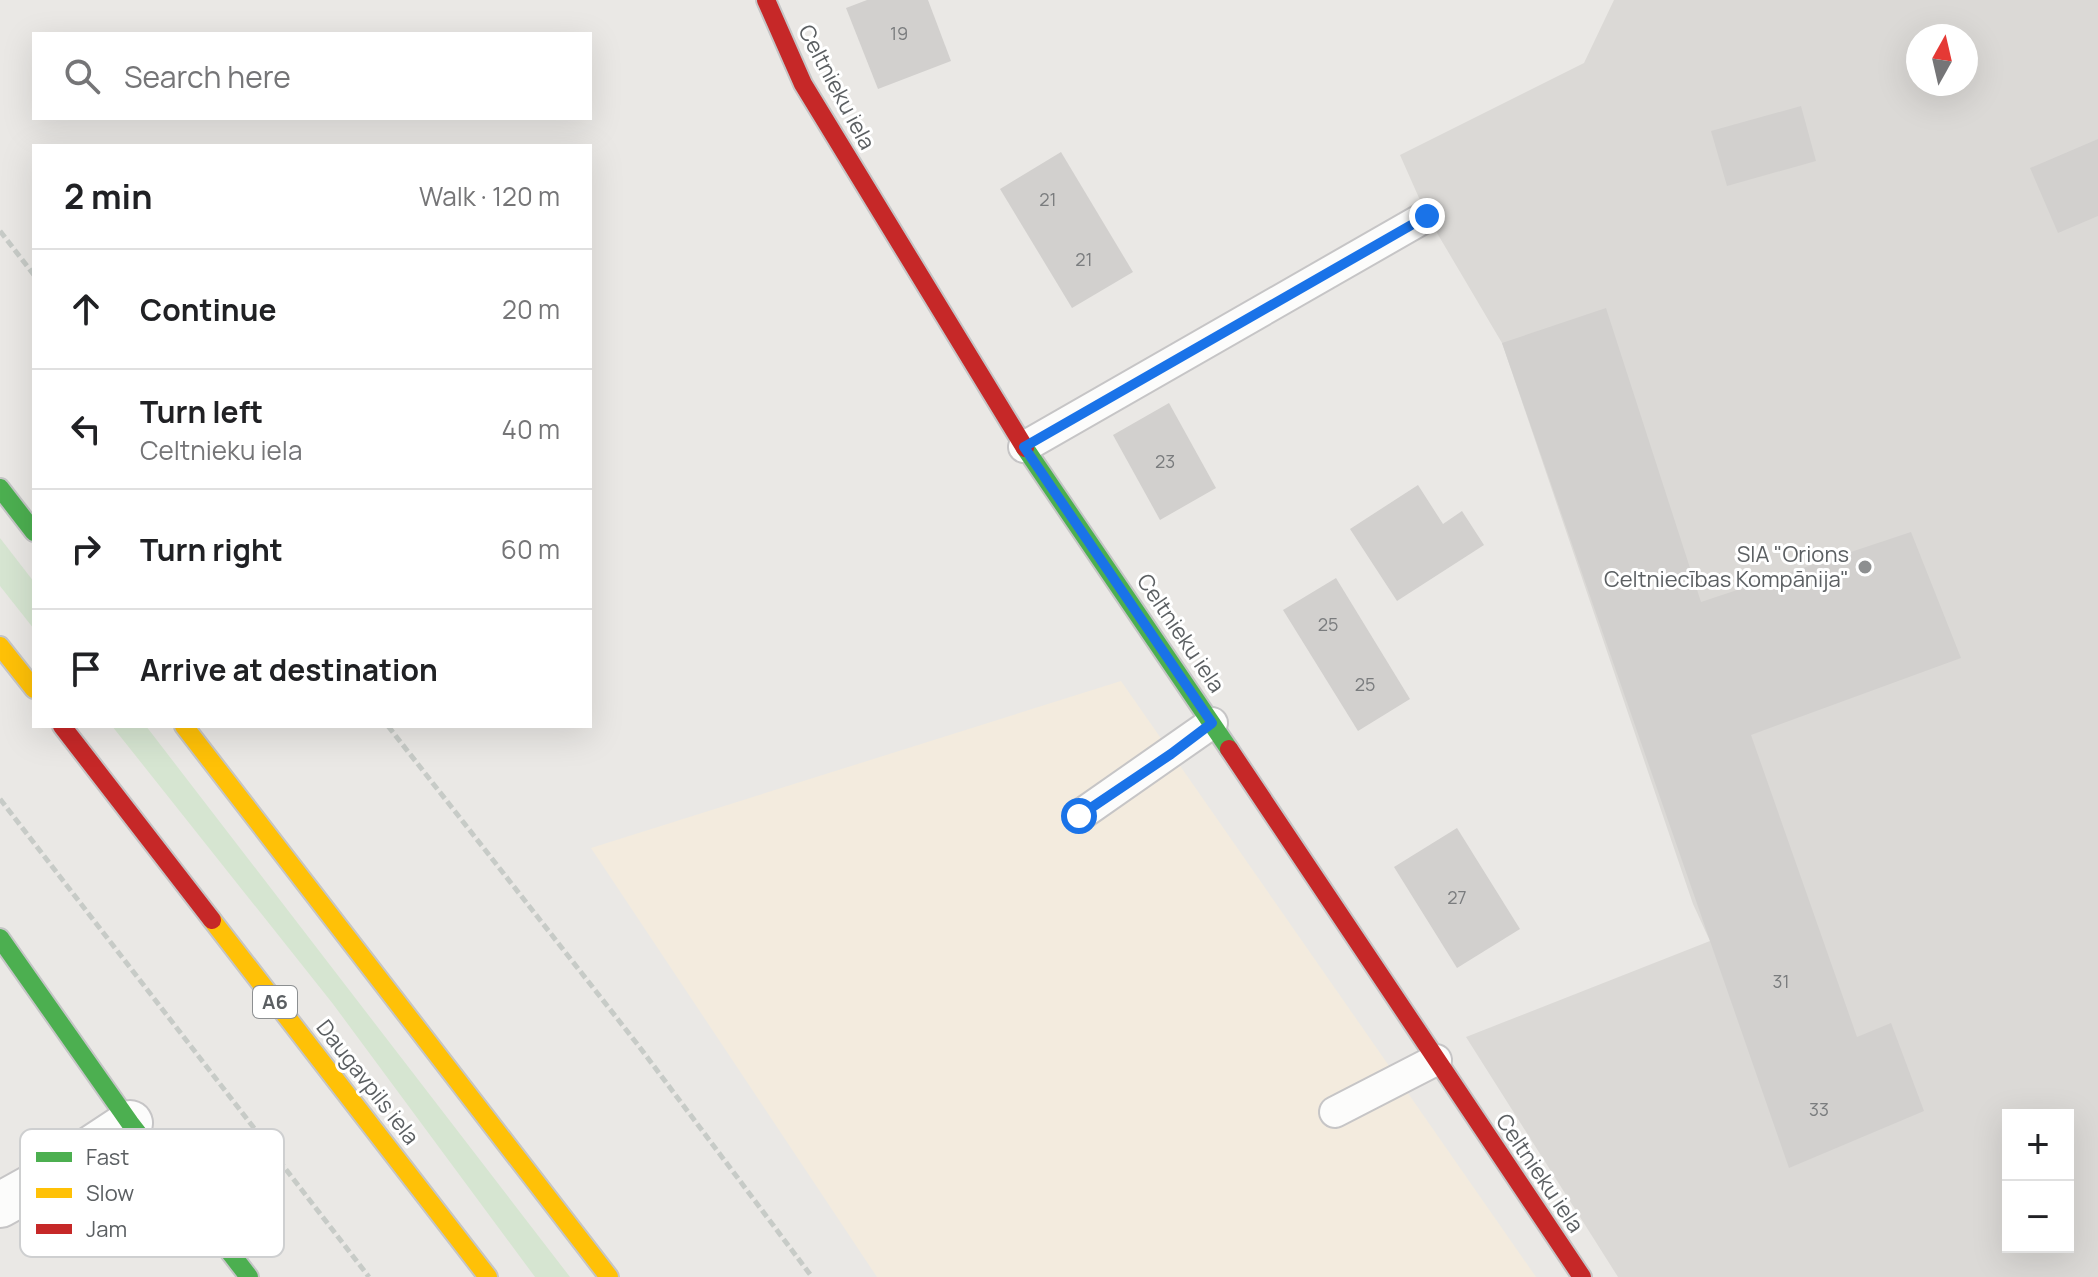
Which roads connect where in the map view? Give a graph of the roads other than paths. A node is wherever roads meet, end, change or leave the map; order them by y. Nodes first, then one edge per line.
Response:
1 (766, 0) edge
2 (1427, 216) dead end
3 (1024, 447) junction
4 (0, 488) edge
5 (32, 529) edge
6 (0, 646) edge
7 (32, 686) edge
8 (1212, 723) junction
9 (64, 728) edge
10 (186, 728) edge
11 (1079, 816) dead end
12 (0, 938) edge
13 (1436, 1060) junction
14 (1335, 1112) dead end
15 (130, 1123) junction
16 (121, 1129) edge
17 (135, 1129) edge
18 (20, 1194) edge
19 (0, 1205) edge
20 (234, 1257) edge
21 (249, 1277) edge
22 (488, 1277) edge
23 (609, 1277) edge
24 (1582, 1277) edge

1 - 3 main road, Celtnieku iela
2 - 3 lane
3 - 8 main road, Celtnieku iela
4 - 5 main road
6 - 7 main road
8 - 11 lane
8 - 13 main road, Celtnieku iela
9 - 22 main road, Daugavpils iela / A6
10 - 23 main road
12 - 15 main road
13 - 14 lane
13 - 24 main road, Celtnieku iela
15 - 16 street
15 - 17 main road
18 - 19 street
20 - 21 main road

